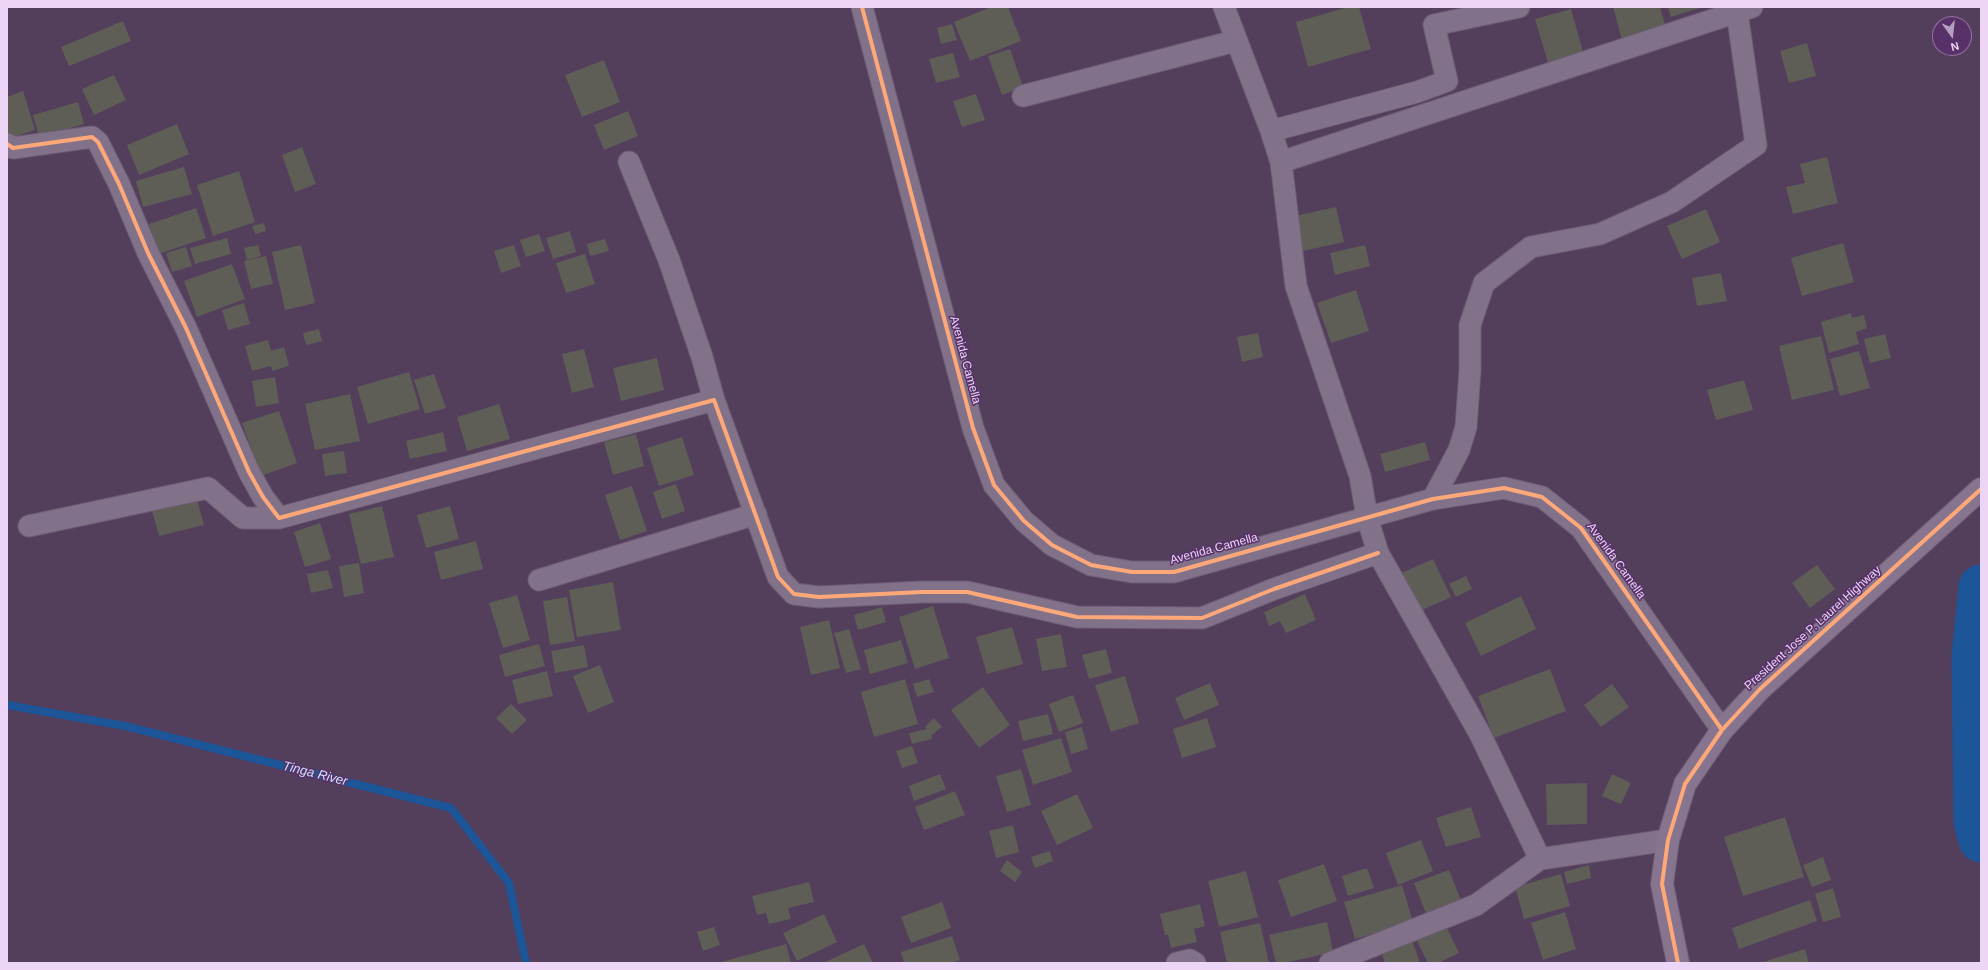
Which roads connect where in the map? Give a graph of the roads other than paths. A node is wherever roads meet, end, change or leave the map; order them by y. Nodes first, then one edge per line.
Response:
1 (862, 7) edge
2 (1224, 7) edge
3 (1519, 7) edge
4 (1744, 10) edge
5 (1236, 41) junction
6 (1023, 96) dead end
7 (1271, 131) junction
8 (7, 144) edge
9 (629, 162) dead end
10 (1280, 162) junction
11 (714, 400) junction
12 (1981, 489) edge
13 (1433, 499) junction
14 (756, 514) junction
15 (1367, 517) junction
16 (278, 518) junction
17 (29, 526) dead end
18 (1378, 553) junction
19 (539, 580) dead end
20 (1722, 730) junction
21 (1668, 840) junction
22 (1540, 859) junction
23 (1177, 963) edge
24 (1195, 963) edge
25 (1330, 963) edge
26 (1678, 963) edge

1 - 15 street, Avenida Camella
2 - 5 street
3 - 7 street
4 - 10 street
4 - 13 street
5 - 6 street
5 - 7 street
7 - 10 street
8 - 16 street
9 - 11 street
10 - 15 street
11 - 14 street
11 - 16 street
12 - 20 highway, President Jose P. Laurel Highway
13 - 15 street, Avenida Camella
13 - 20 street, Avenida Camella
14 - 18 street
14 - 19 street
15 - 18 street
16 - 17 street
18 - 22 street
20 - 21 highway, President Jose P. Laurel Highway
21 - 22 street
21 - 26 highway, President Jose P. Laurel Highway
22 - 25 street
23 - 24 street

